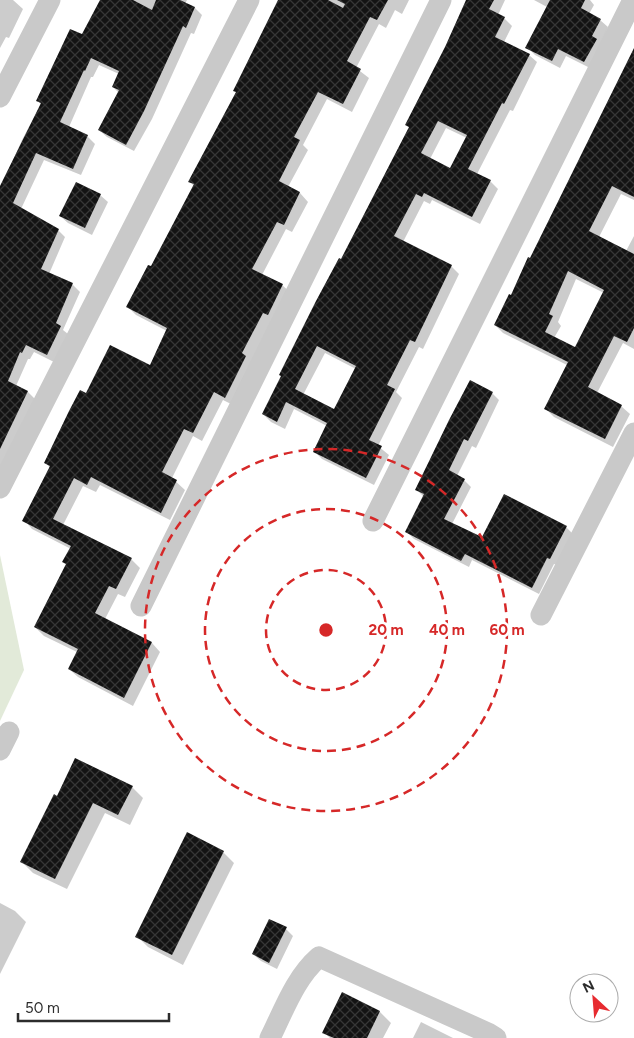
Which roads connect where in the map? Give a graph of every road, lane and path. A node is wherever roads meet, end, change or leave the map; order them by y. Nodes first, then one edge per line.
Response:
1 (50, 0) edge
2 (249, 0) edge
3 (441, 0) edge
4 (633, 0) edge
5 (0, 97) edge
6 (634, 433) edge
7 (0, 488) edge
8 (374, 521) dead end
9 (141, 606) dead end
10 (540, 615) dead end
11 (270, 1038) edge
12 (496, 1038) edge

1 - 5 street
2 - 7 street
3 - 9 street
4 - 8 street
6 - 10 street
11 - 12 street

